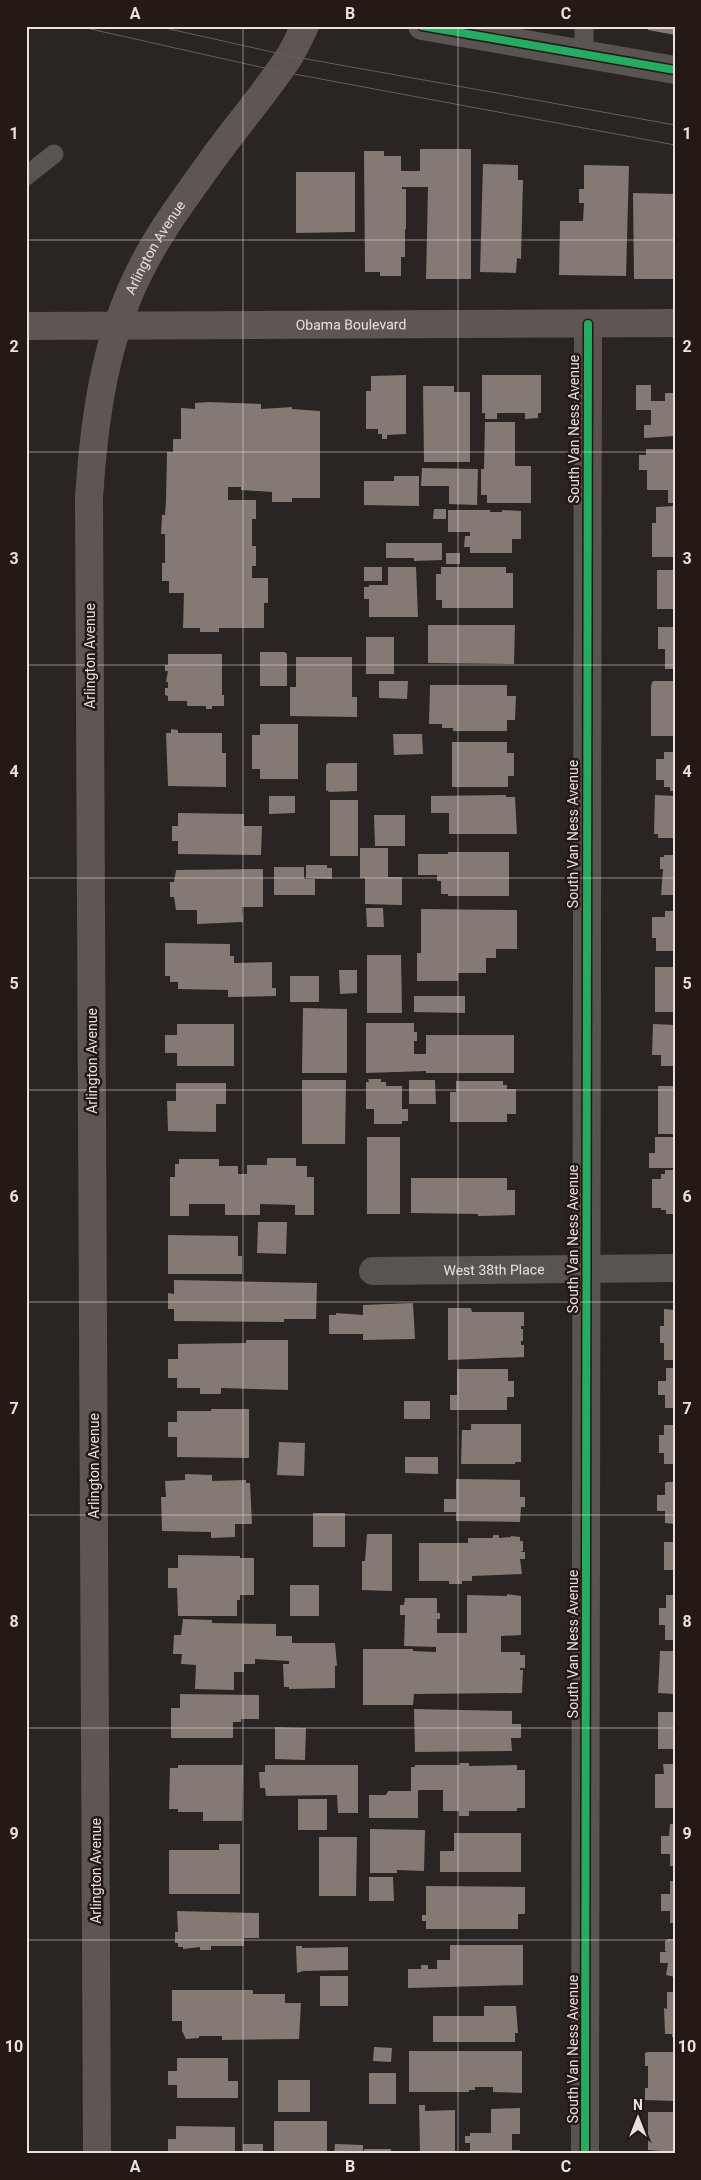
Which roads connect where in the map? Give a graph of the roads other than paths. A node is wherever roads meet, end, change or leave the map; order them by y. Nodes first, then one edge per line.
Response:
1 (305, 26) edge
2 (422, 26) edge
3 (584, 26) edge
4 (584, 54) junction
5 (675, 70) edge
6 (54, 154) dead end
7 (26, 176) edge
8 (675, 323) edge
9 (588, 324) junction
10 (117, 325) junction
11 (26, 326) edge
12 (586, 1268) junction
13 (675, 1268) edge
14 (373, 1271) dead end
15 (97, 2154) edge
16 (585, 2154) edge

1 - 10 main road, Arlington Avenue
2 - 4 street
3 - 4 lane
4 - 5 street
6 - 7 lane
8 - 9 main road, Obama Boulevard
9 - 10 main road, Obama Boulevard
9 - 12 street, South Van Ness Avenue
10 - 11 main road, Obama Boulevard
10 - 15 main road, Arlington Avenue
12 - 13 street, West 38th Place
12 - 14 street, West 38th Place
12 - 16 street, South Van Ness Avenue

